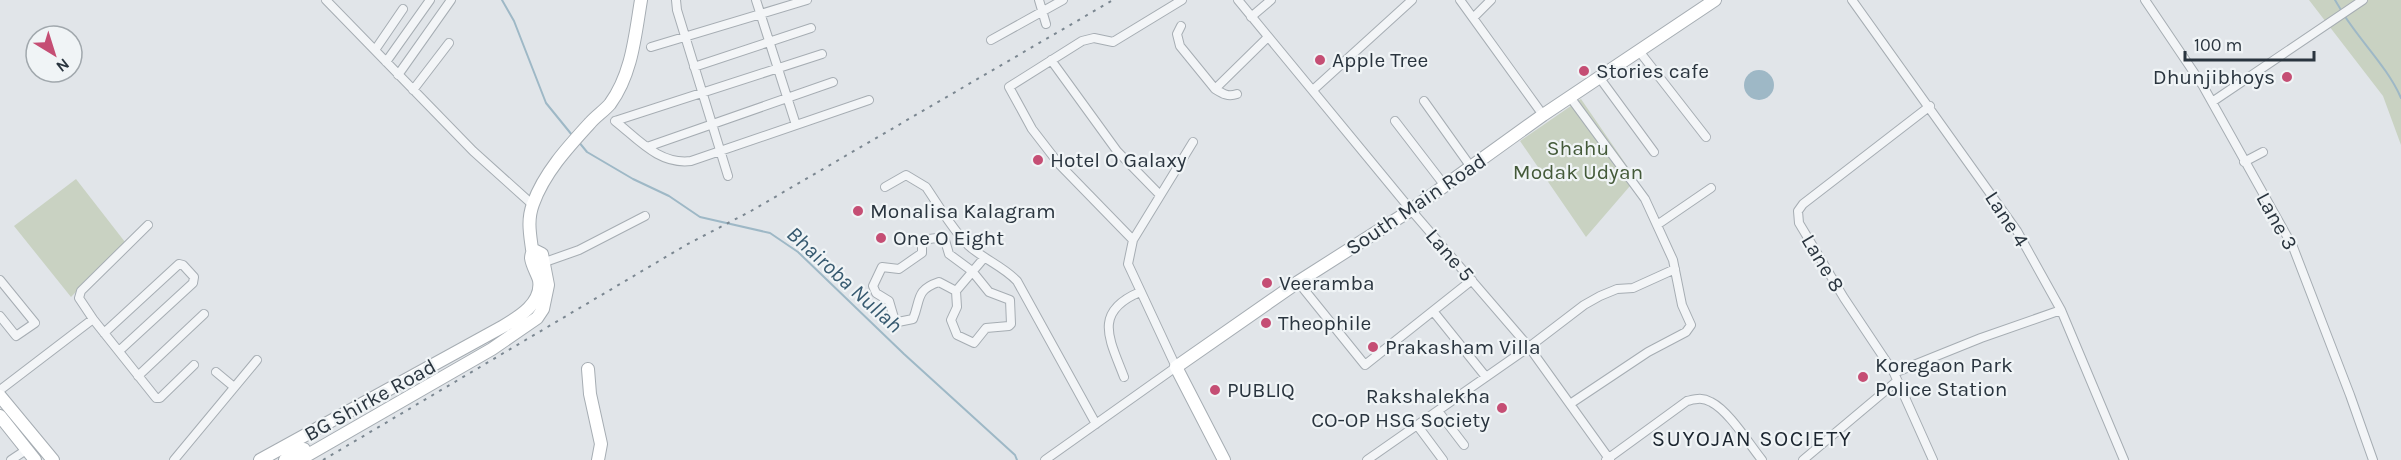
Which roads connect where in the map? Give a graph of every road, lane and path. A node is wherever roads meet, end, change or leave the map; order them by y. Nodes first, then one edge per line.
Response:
1 (326, 0) edge
2 (430, 0) edge
3 (451, 0) edge
4 (641, 0) edge
5 (676, 0) edge
6 (756, 0) edge
7 (807, 0) edge
8 (1039, 0) edge
9 (1063, 0) edge
10 (1182, 0) edge
11 (1238, 0) edge
12 (1271, 0) edge
13 (1412, 0) edge
14 (1460, 0) edge
15 (1491, 0) edge
16 (1852, 0) edge
17 (2145, 0) edge
18 (2363, 0) edge
19 (1708, 2) edge
20 (403, 9) dead end
21 (1042, 10) junction
22 (760, 15) junction
23 (1251, 17) junction
24 (1473, 18) junction
25 (1046, 24) dead end
26 (1181, 26) dead end
27 (811, 28) dead end
28 (685, 36) junction
29 (1268, 37) junction
30 (991, 40) dead end
31 (769, 42) junction
32 (449, 43) dead end
33 (651, 47) dead end
34 (375, 50) junction
35 (1639, 51) junction
36 (822, 54) dead end
37 (1051, 60) junction
38 (386, 62) junction
39 (694, 67) junction
40 (778, 68) junction
41 (398, 75) junction
42 (1599, 77) junction
43 (833, 82) dead end
44 (1215, 89) junction
45 (413, 90) junction
46 (1313, 90) junction
47 (702, 93) junction
48 (1237, 94) dead end
49 (1570, 97) junction
50 (788, 98) junction
51 (869, 100) dead end
52 (1424, 101) dead end
53 (2212, 102) junction
54 (1930, 106) junction
55 (1543, 115) junction
56 (1395, 121) dead end
57 (712, 124) junction
58 (796, 125) junction
59 (1706, 137) dead end
60 (1193, 142) dead end
61 (647, 147) junction
62 (720, 151) junction
63 (1654, 152) dead end
64 (2263, 152) dead end
65 (2244, 162) junction
66 (1471, 168) junction
67 (728, 176) dead end
68 (1445, 186) junction
69 (885, 187) dead end
70 (1711, 188) dead end
71 (1160, 195) junction
72 (532, 205) junction
73 (1412, 210) junction
74 (645, 216) dead end
75 (148, 225) dead end
76 (1657, 225) junction
77 (1133, 240) junction
78 (532, 249) junction
79 (984, 258) junction
80 (544, 262) junction
81 (1675, 269) junction
82 (972, 272) junction
83 (0, 280) edge
84 (1472, 280) junction
85 (1298, 282) junction
86 (956, 291) junction
87 (1140, 292) junction
88 (539, 303) junction
89 (2061, 310) junction
90 (1433, 311) junction
91 (204, 314) dead end
92 (0, 316) edge
93 (93, 319) junction
94 (104, 333) junction
95 (1529, 347) junction
96 (119, 351) junction
97 (448, 357) junction
98 (256, 360) dead end
99 (194, 365) dead end
100 (1176, 367) junction
101 (440, 369) junction
102 (588, 369) dead end
103 (456, 370) junction
104 (216, 372) dead end
105 (138, 376) junction
106 (1124, 377) dead end
107 (1486, 377) junction
108 (1896, 377) junction
109 (234, 387) junction
110 (0, 390) edge
111 (0, 396) edge
112 (1570, 404) junction
113 (0, 407) edge
114 (1438, 411) junction
115 (0, 416) edge
116 (1096, 424) junction
117 (1417, 425) junction
118 (4, 429) edge
119 (1464, 445) dead end
120 (26, 450) junction
121 (1608, 459) edge
122 (11, 460) edge
123 (35, 460) edge
124 (44, 460) edge
125 (53, 460) edge
126 (174, 460) edge
127 (260, 460) edge
128 (274, 460) edge
129 (285, 460) edge
130 (299, 460) edge
131 (598, 460) edge
132 (1046, 460) edge
133 (1224, 460) edge
134 (1368, 460) edge
135 (1443, 460) edge
136 (1762, 460) edge
137 (1803, 460) edge
138 (1933, 460) edge
139 (2124, 460) edge
140 (2373, 460) edge

1 - 34 street
2 - 38 street
3 - 41 street
4 - 72 main road
5 - 28 street
6 - 22 street
7 - 22 street
8 - 21 street
9 - 21 street
10 - 37 street
11 - 23 street, Lane 5
12 - 23 street
13 - 46 street
14 - 24 street
15 - 24 street
16 - 54 street, Lane 4
17 - 53 street, Lane 3
18 - 53 street
19 - 35 main road, South Main Road
20 - 34 street
21 - 25 street
21 - 30 street
22 - 28 street
22 - 31 street
23 - 29 street, Lane 5
24 - 55 street
26 - 44 street
27 - 31 street
28 - 33 street
28 - 39 street
29 - 44 street
29 - 46 street, Lane 5
31 - 39 street
31 - 40 street
32 - 45 street
34 - 38 street
35 - 42 main road, South Main Road
35 - 59 street
36 - 40 street
37 - 71 street
37 - 77 street
38 - 41 street
39 - 47 street
40 - 47 street
40 - 50 street
41 - 45 street
42 - 49 main road, South Main Road
42 - 63 street
43 - 50 street
44 - 48 street
45 - 72 street
46 - 73 street, Lane 5
47 - 57 street
47 - 61 street
49 - 55 main road, South Main Road
49 - 76 street
50 - 57 street
50 - 58 street
51 - 58 street
52 - 66 street
53 - 65 street, Lane 3
54 - 89 street, Lane 4
54 - 108 street, Lane 8
55 - 66 main road, South Main Road
56 - 68 street
57 - 61 street
57 - 62 street
58 - 62 street
60 - 71 street
61 - 62 street
62 - 67 street
64 - 65 street
65 - 140 street, Lane 3
66 - 68 main road, South Main Road
68 - 73 main road, South Main Road
69 - 79 street
70 - 76 street
71 - 77 street
72 - 78 main road
73 - 84 street, Lane 5
73 - 85 main road, South Main Road
74 - 80 street
75 - 93 street
76 - 81 street
77 - 87 street
78 - 80 main road
78 - 88 main road
79 - 82 street
79 - 116 street
80 - 88 main road
81 - 95 street
81 - 112 street
82 - 86 street
82 - 86 street
82 - 86 street
83 - 92 street
84 - 90 street
84 - 95 street, Lane 5
85 - 90 street
85 - 100 main road, South Main Road
87 - 100 street
87 - 106 street
88 - 97 main road
88 - 103 main road
89 - 108 street
89 - 139 street, Lane 4
90 - 107 street
91 - 105 street
93 - 94 street
93 - 110 street
94 - 96 street
94 - 96 street
95 - 107 street
95 - 112 street, Lane 5
96 - 105 street
97 - 101 main road
97 - 127 main road, BG Shirke Road
98 - 109 street
99 - 105 street
100 - 116 street
100 - 133 main road
101 - 103 main road
101 - 128 main road
101 - 129 main road
102 - 131 main road
103 - 130 main road
104 - 109 street
107 - 114 street
108 - 137 street
108 - 138 street, Lane 8
109 - 126 street
111 - 125 main road
112 - 121 street, Lane 5
113 - 124 main road
114 - 117 street
114 - 119 street
115 - 118 main road
116 - 132 street
117 - 134 street
117 - 135 street
118 - 120 main road
120 - 122 street
120 - 123 main road
121 - 136 street

